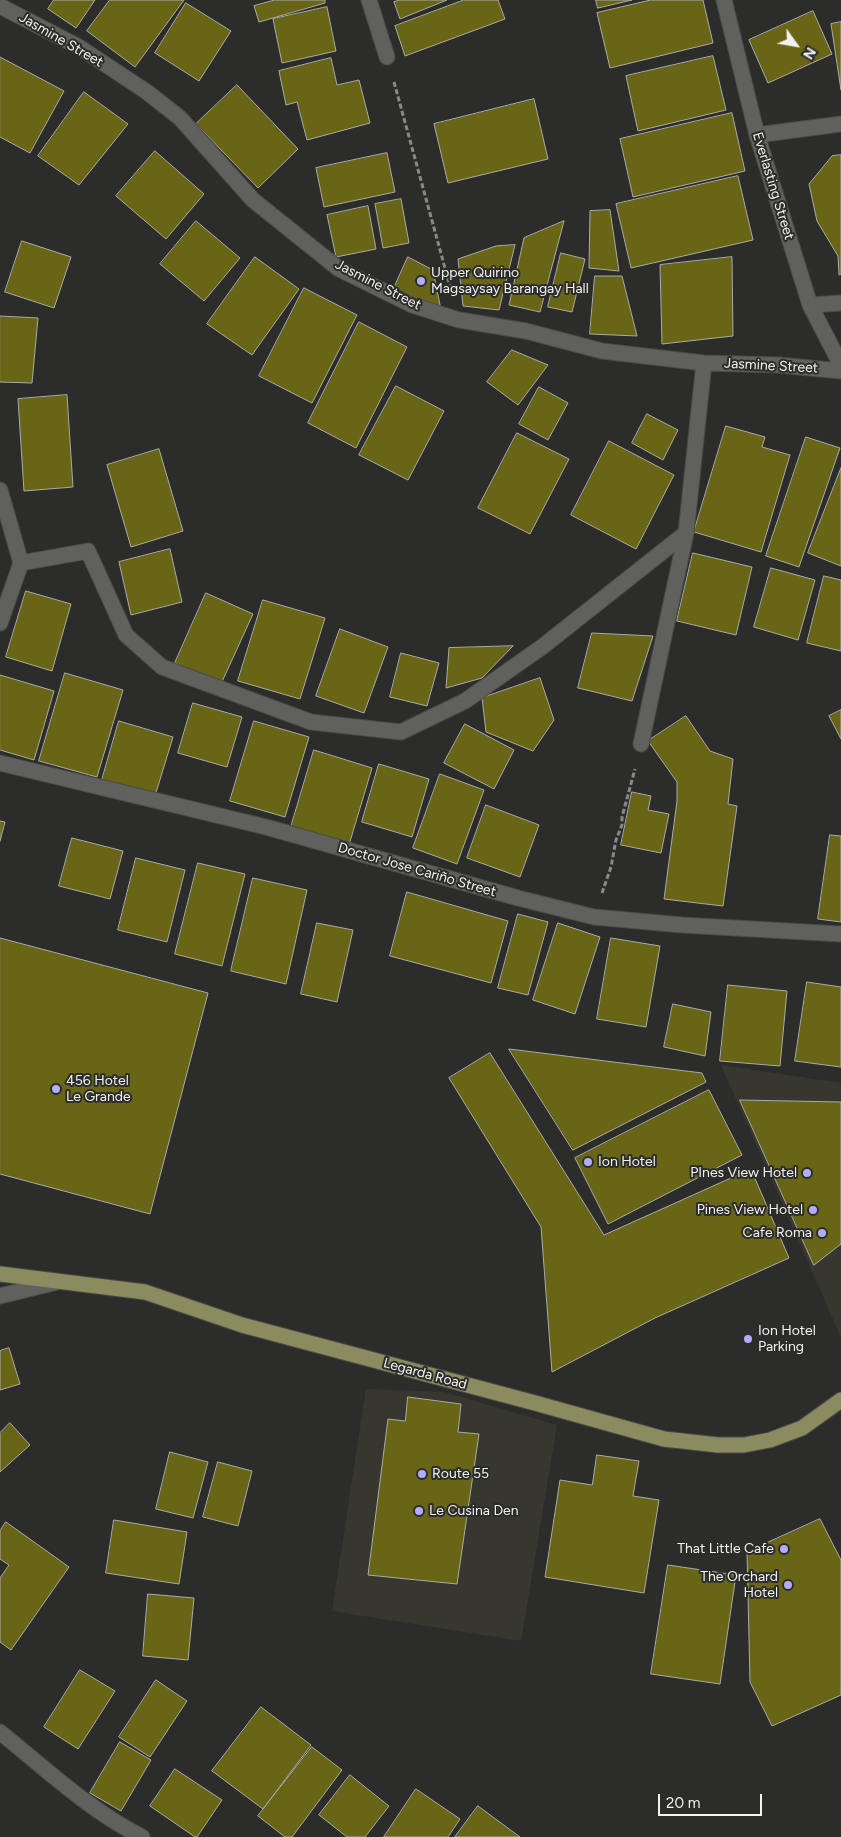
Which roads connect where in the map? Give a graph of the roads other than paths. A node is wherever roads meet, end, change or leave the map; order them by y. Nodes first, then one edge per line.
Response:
1 (369, 0) edge
2 (724, 0) edge
3 (0, 6) edge
4 (387, 57) road end
5 (841, 124) edge
6 (757, 135) junction
7 (841, 303) edge
8 (810, 305) junction
9 (704, 364) junction
10 (841, 365) edge
11 (841, 371) edge
12 (0, 490) edge
13 (686, 534) junction
14 (21, 563) junction
15 (0, 624) edge
16 (641, 744) dead end
17 (0, 763) edge
18 (841, 934) edge
19 (0, 1274) edge
20 (60, 1281) junction
21 (0, 1296) edge
22 (841, 1400) edge
23 (0, 1732) edge
24 (142, 1837) edge

1 - 4 street
2 - 6 street, Everlasting Street
3 - 9 street, Jasmine Street
5 - 6 street
6 - 8 street, Everlasting Street
7 - 8 street
8 - 10 street, Everlasting Street
9 - 11 street, Jasmine Street
9 - 13 street
12 - 14 street
13 - 14 street
13 - 16 street
14 - 15 street
17 - 18 street, Doctor Jose Cariño Street
19 - 20 main road, Legarda Road
20 - 21 street
20 - 22 main road, Legarda Road
23 - 24 street

